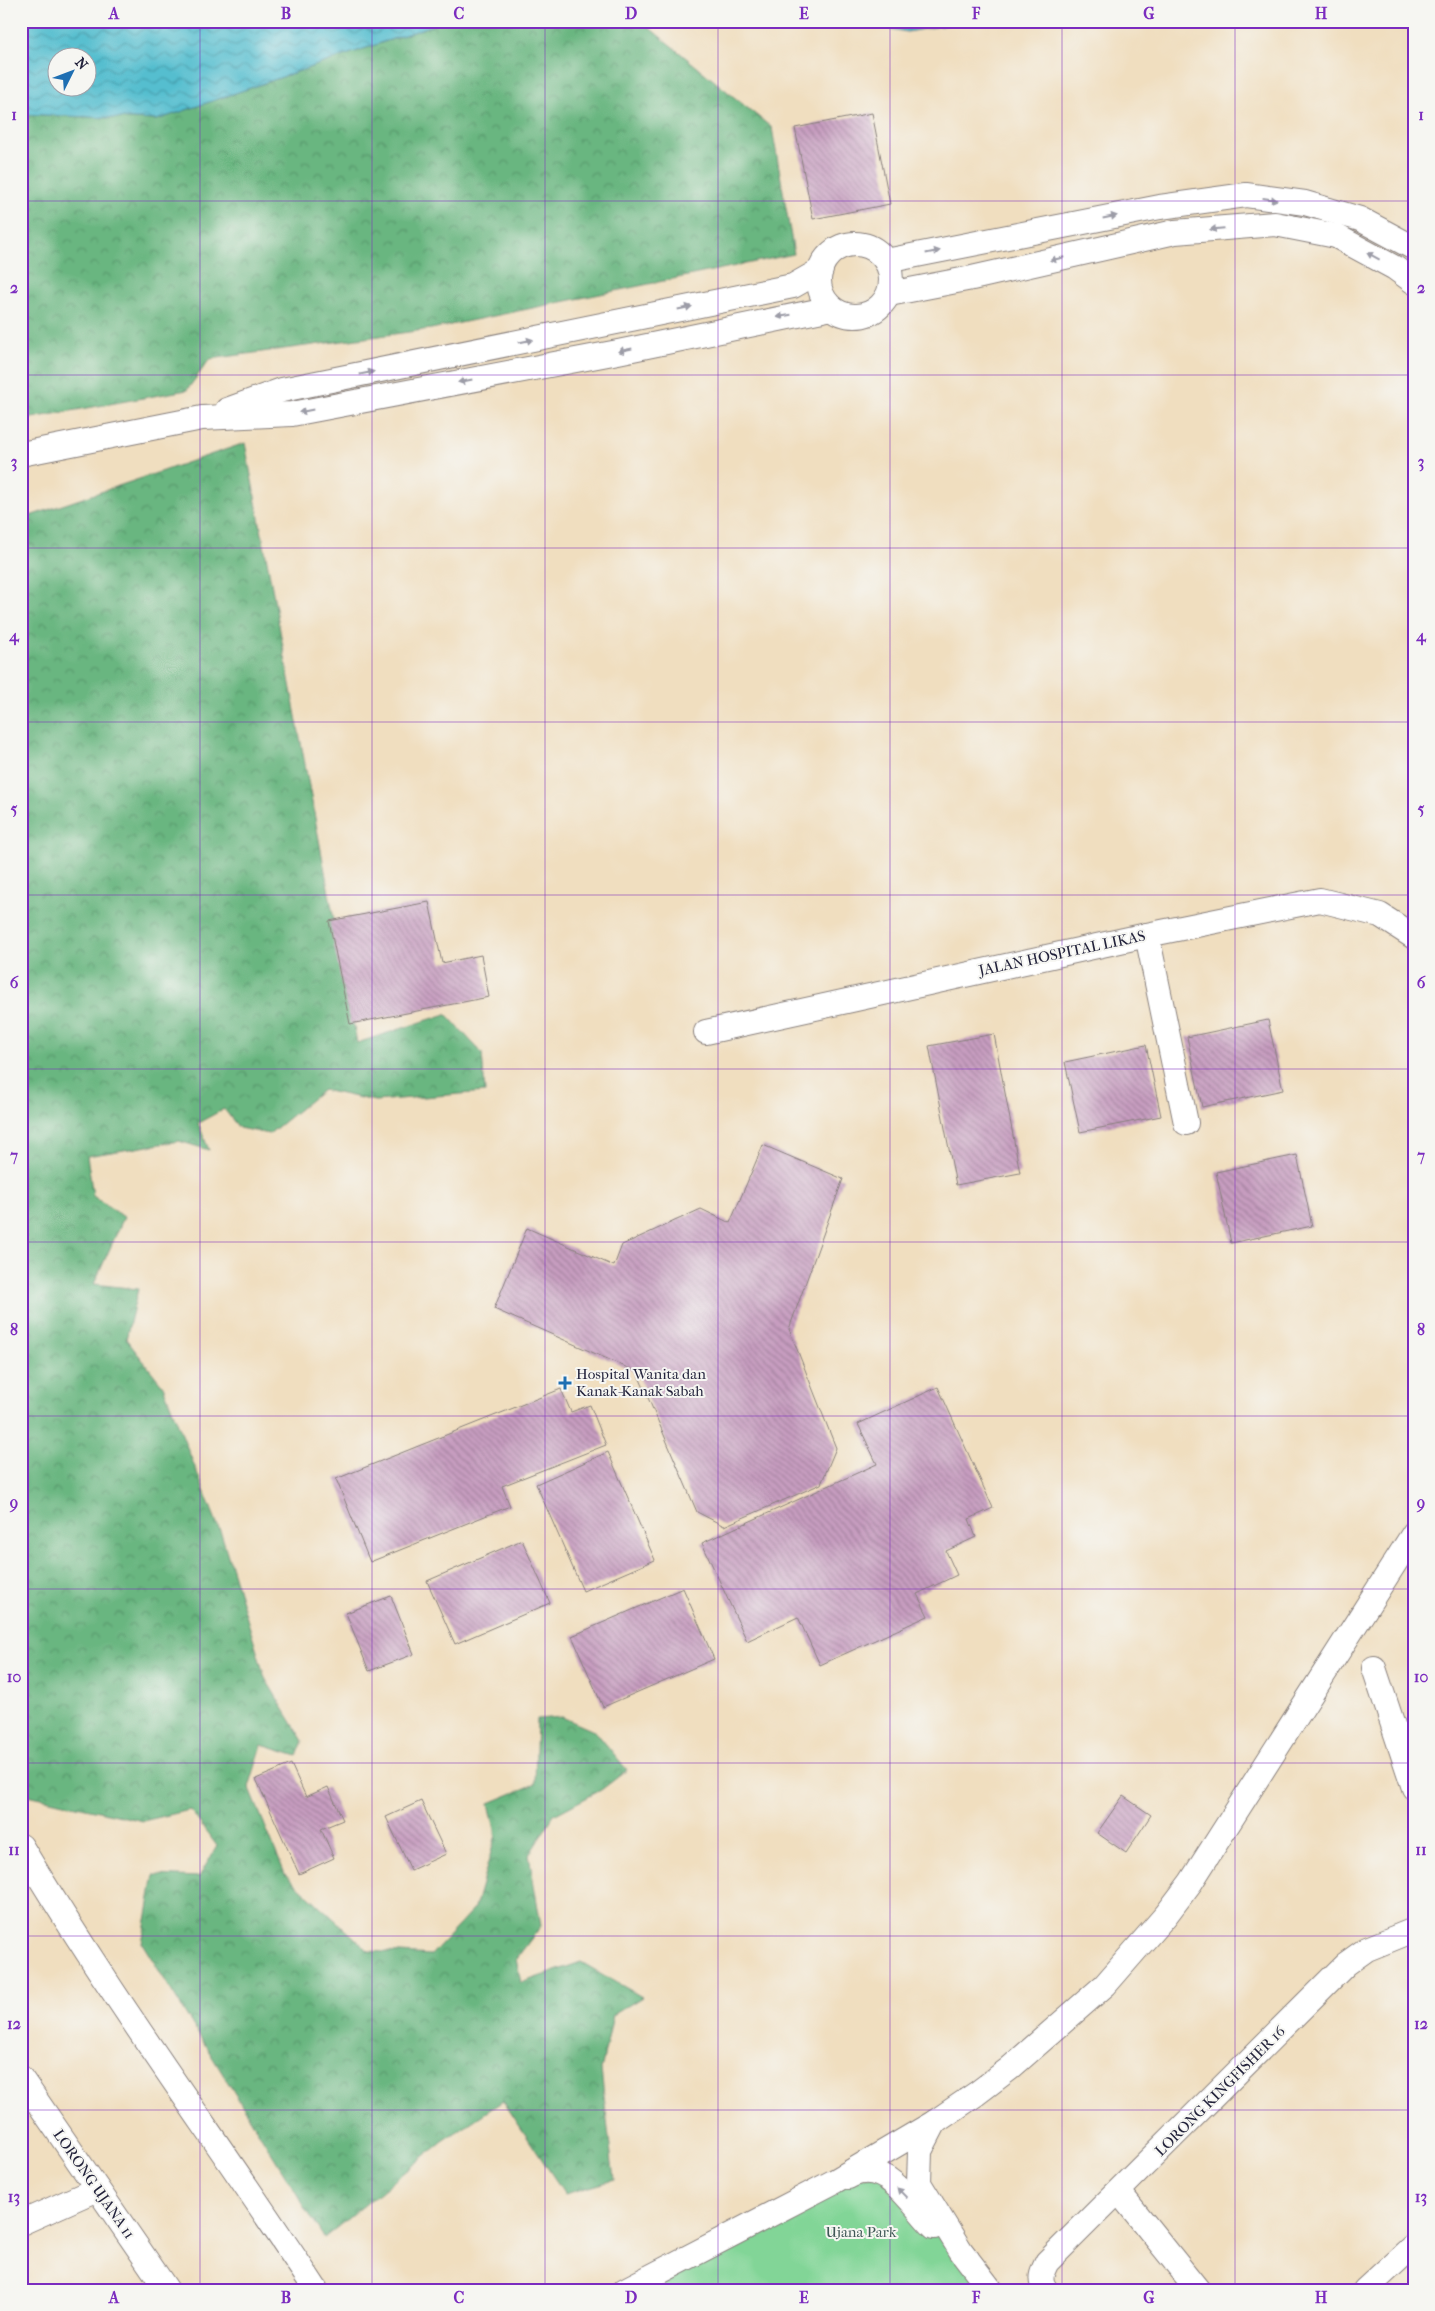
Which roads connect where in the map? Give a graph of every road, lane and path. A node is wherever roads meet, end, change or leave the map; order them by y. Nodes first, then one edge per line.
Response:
1 (1414, 248) edge
2 (886, 261) junction
3 (821, 270) junction
4 (1414, 282) edge
5 (889, 294) junction
6 (832, 308) junction
7 (202, 418) junction
8 (21, 454) edge
9 (1147, 935) junction
10 (1414, 937) edge
11 (706, 1032) dead end
12 (1186, 1124) dead end
13 (1414, 1533) edge
14 (1374, 1668) dead end
15 (1414, 1788) edge
16 (21, 1846) edge
17 (1414, 1930) edge
18 (21, 2078) edge
19 (935, 2122) junction
20 (835, 2181) junction
21 (97, 2189) junction
22 (1119, 2192) junction
23 (21, 2223) edge
24 (1414, 2245) edge
25 (962, 2251) junction
26 (1043, 2281) edge
27 (167, 2290) edge
28 (316, 2290) edge
29 (626, 2290) edge
30 (991, 2290) edge
31 (1198, 2290) edge
32 (1365, 2290) edge

2 -> 1 street
2 - 3 street
2 - 5 street
3 - 6 street
7 -> 3 street
4 -> 5 street
5 - 6 street
6 -> 7 street
7 - 8 street
9 - 10 street, JALAN HOSPITAL LIKAS
9 - 11 street, JALAN HOSPITAL LIKAS
9 - 12 street
13 - 19 street
14 - 15 street
16 - 28 street
17 - 22 street, LORONG KINGFISHER 16
18 - 21 street, LORONG UJANA 11
19 - 20 street
19 - 25 street
25 -> 20 street
20 - 29 street
21 - 23 street
21 - 27 street, LORONG UJANA 11
22 - 26 street, LORONG KINGFISHER 16
22 - 31 street
24 - 32 street
25 - 30 street

